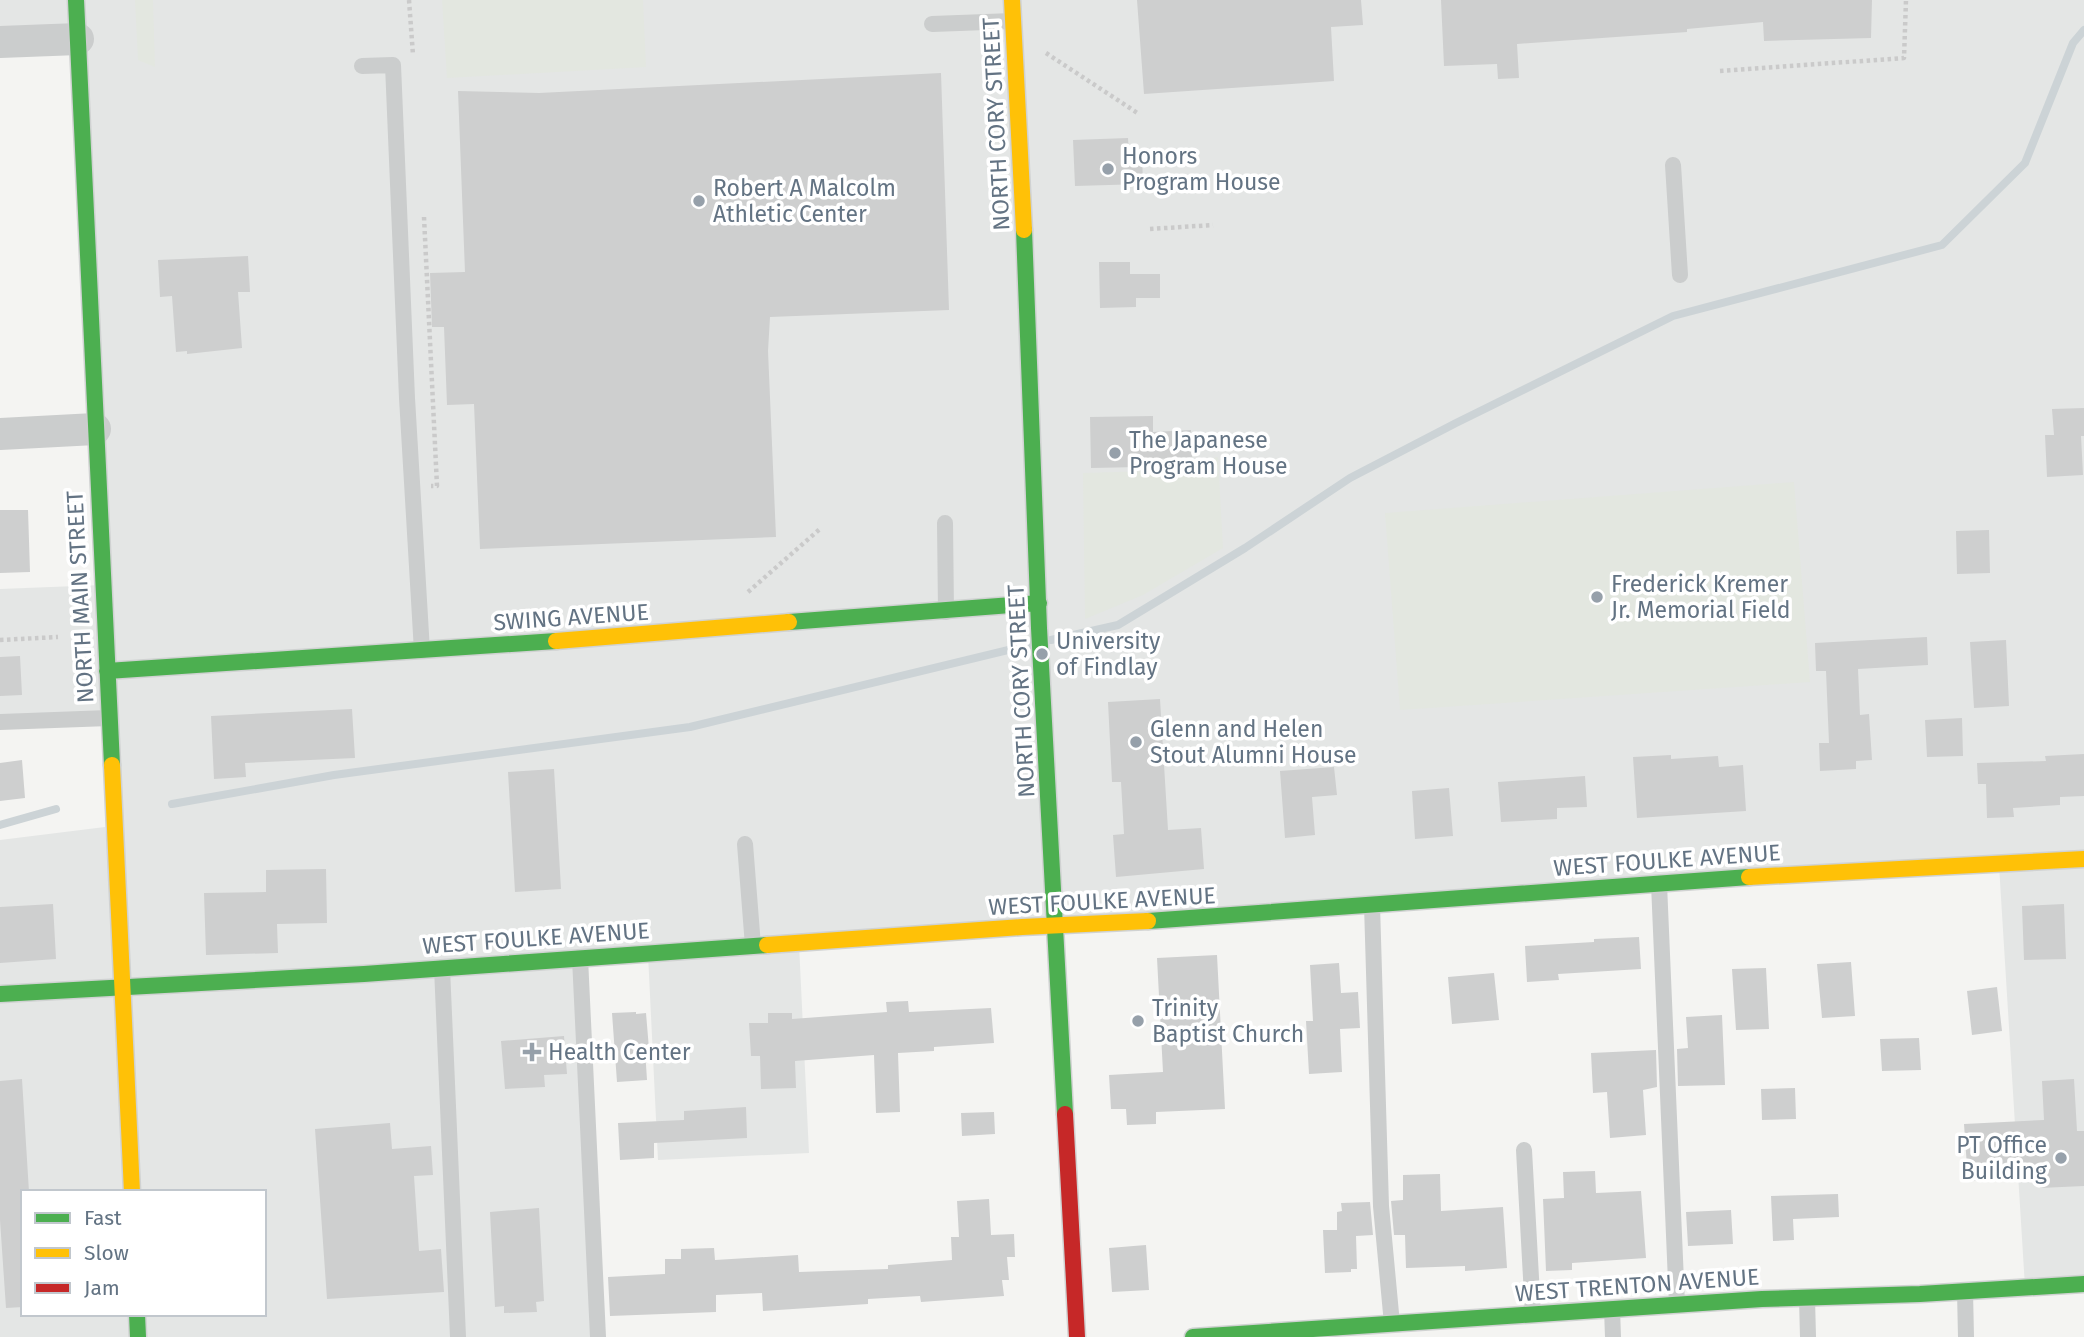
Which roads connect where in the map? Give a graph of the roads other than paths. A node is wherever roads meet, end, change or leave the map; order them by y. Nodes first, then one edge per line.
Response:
1 (76, 0) edge
2 (1012, 0) edge
3 (1013, 21) junction
4 (932, 23) dead end
5 (78, 39) junction
6 (0, 42) edge
7 (362, 66) dead end
8 (1673, 165) dead end
9 (1680, 275) dead end
10 (95, 429) junction
11 (0, 434) edge
12 (945, 523) dead end
13 (1039, 603) junction
14 (946, 612) junction
15 (422, 652) junction
16 (107, 671) junction
17 (109, 718) junction
18 (0, 722) edge
19 (745, 844) dead end
20 (2084, 859) edge
21 (1659, 883) junction
22 (1371, 905) junction
23 (1055, 926) junction
24 (753, 947) junction
25 (580, 958) junction
26 (442, 968) junction
27 (123, 989) junction
28 (0, 994) edge
29 (1524, 1150) dead end
30 (132, 1190) edge
31 (2084, 1284) edge
32 (1965, 1291) junction
33 (1807, 1298) junction
34 (1677, 1305) junction
35 (1612, 1309) junction
36 (1533, 1314) junction
37 (137, 1316) edge
38 (1392, 1324) junction
39 (1318, 1333) edge
40 (138, 1337) edge
41 (458, 1337) edge
42 (598, 1337) edge
43 (1077, 1337) edge
44 (1193, 1337) edge
45 (1613, 1337) edge
46 (1808, 1337) edge
47 (1966, 1337) edge

1 - 5 street, NORTH MAIN STREET
2 - 3 street, NORTH CORY STREET
3 - 4 lane
3 - 13 street, NORTH CORY STREET
5 - 6 street
5 - 10 street, NORTH MAIN STREET
7 - 15 lane
8 - 9 lane
10 - 11 street
10 - 16 street, NORTH MAIN STREET
12 - 14 lane
13 - 14 street, SWING AVENUE
13 - 23 street, NORTH CORY STREET
14 - 15 street, SWING AVENUE
15 - 16 street, SWING AVENUE
16 - 17 street, NORTH MAIN STREET
17 - 18 lane
17 - 27 street, NORTH MAIN STREET
19 - 24 lane
20 - 21 street, WEST FOULKE AVENUE
21 - 22 street, WEST FOULKE AVENUE
21 - 34 lane
22 - 23 street, WEST FOULKE AVENUE
22 - 38 lane
23 - 24 street, WEST FOULKE AVENUE
23 - 43 street, NORTH CORY STREET
24 - 25 street, WEST FOULKE AVENUE
25 - 26 street, WEST FOULKE AVENUE
25 - 42 lane
26 - 27 street, WEST FOULKE AVENUE
26 - 41 lane
27 - 28 street, WEST FOULKE AVENUE
27 - 30 street, NORTH MAIN STREET
29 - 36 lane
31 - 32 street, WEST TRENTON AVENUE
32 - 33 street, WEST TRENTON AVENUE
32 - 47 lane
33 - 34 street, WEST TRENTON AVENUE
33 - 46 lane
34 - 35 street, WEST TRENTON AVENUE
35 - 36 street, WEST TRENTON AVENUE
35 - 45 lane
36 - 38 street, WEST TRENTON AVENUE
37 - 40 street
38 - 39 street, WEST TRENTON AVENUE
39 - 44 street, WEST TRENTON AVENUE

